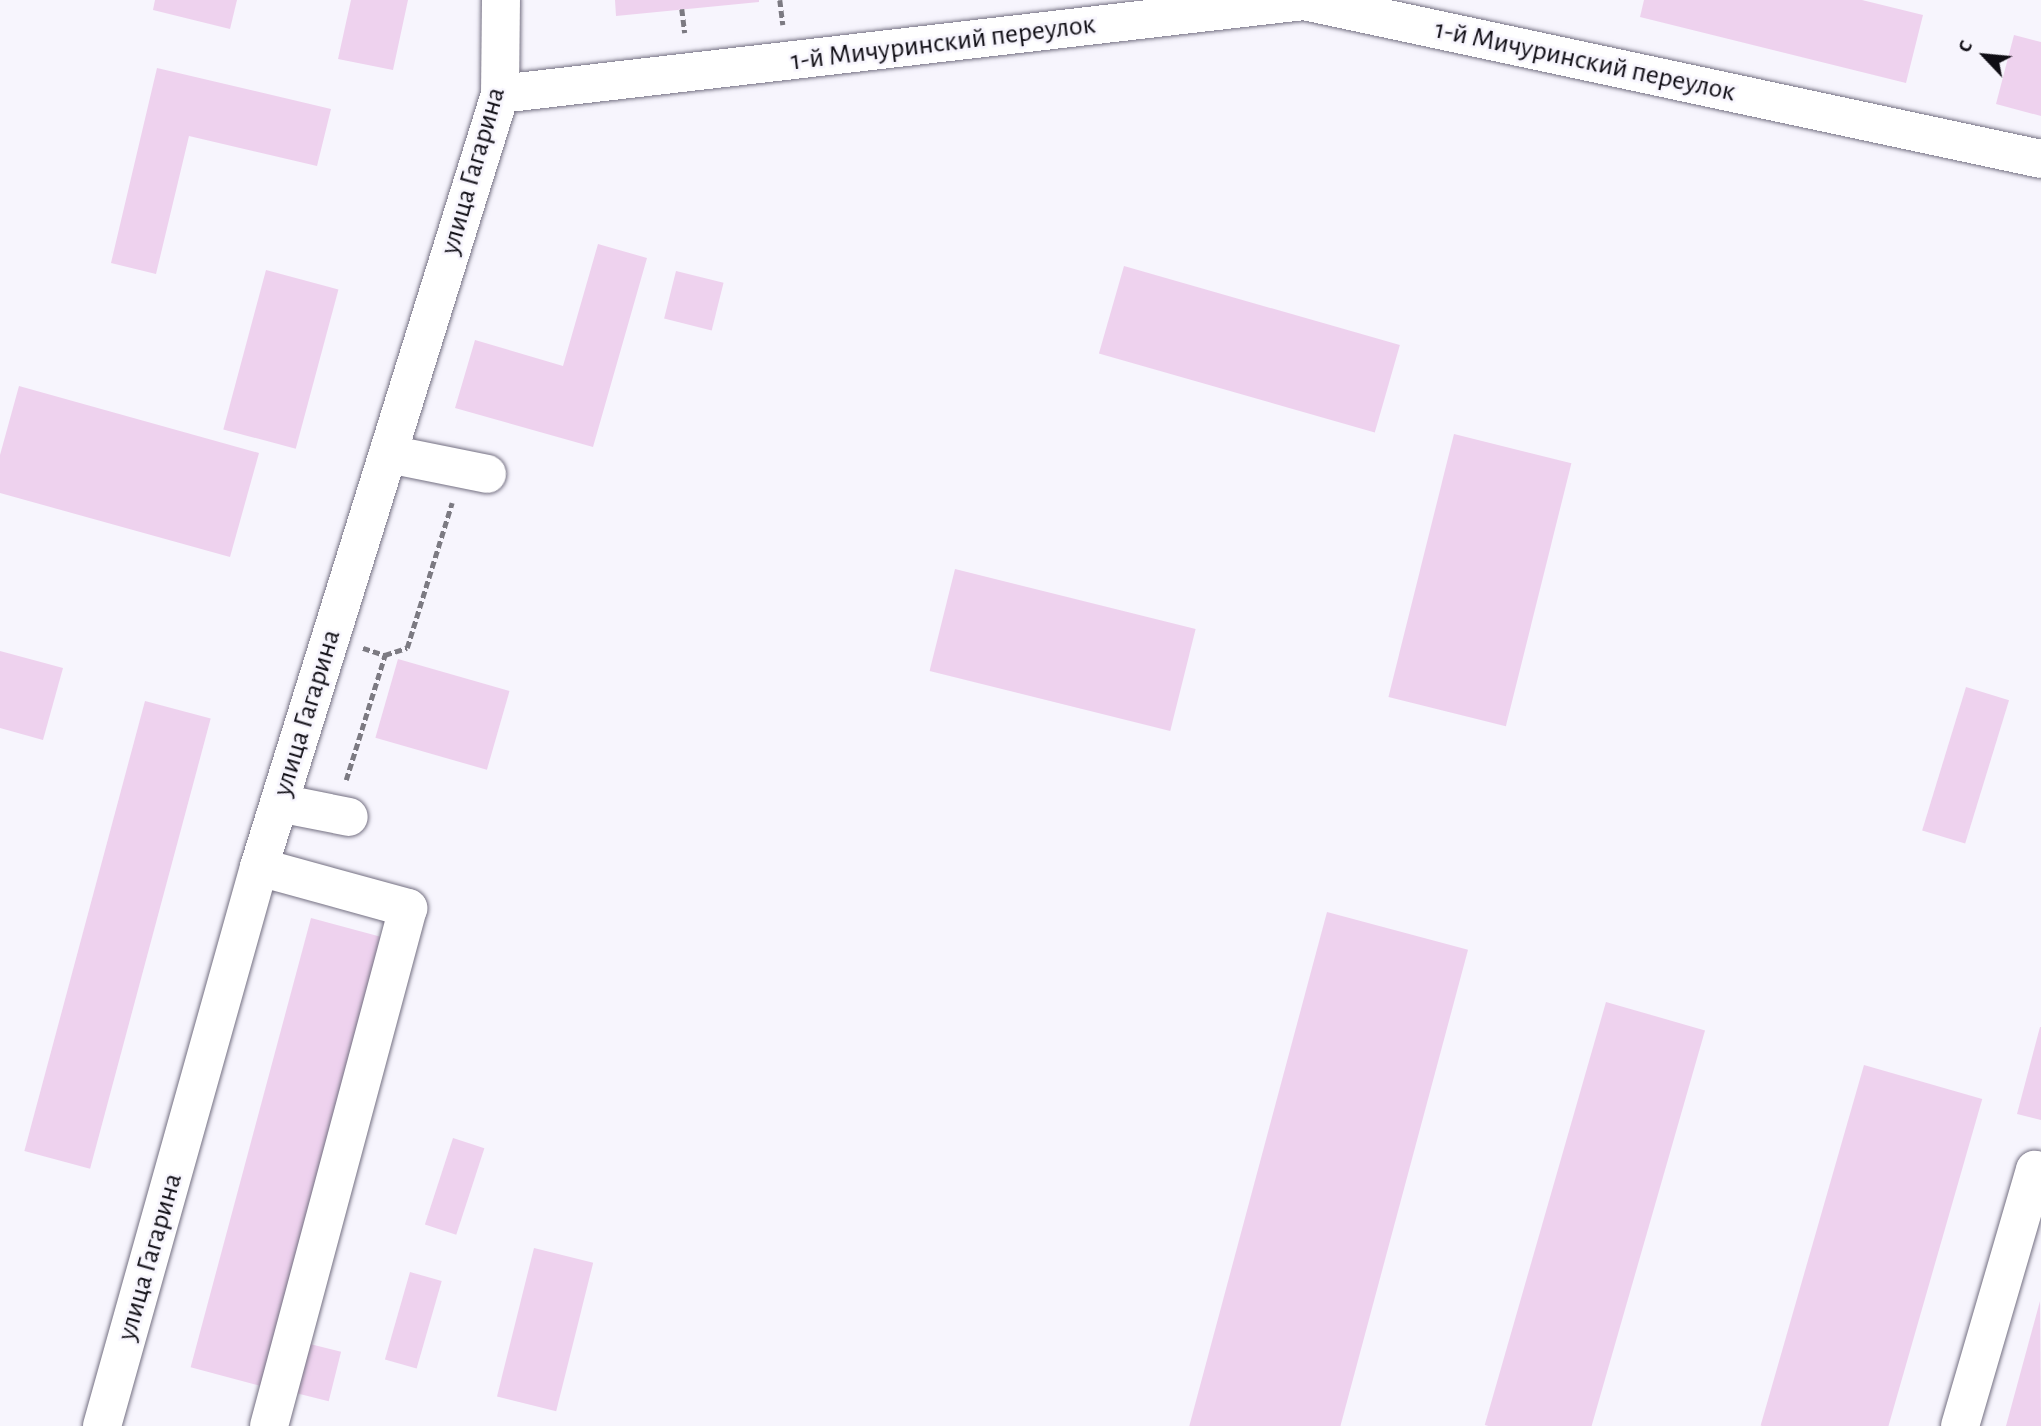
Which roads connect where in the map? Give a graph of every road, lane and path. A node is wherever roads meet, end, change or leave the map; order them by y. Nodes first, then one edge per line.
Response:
1 (501, 0) edge
2 (780, 0) edge
3 (682, 9) dead end
4 (783, 26) dead end
5 (685, 33) dead end
6 (500, 94) junction
7 (2041, 159) edge
8 (388, 454) junction
9 (475, 472) joint
10 (356, 646) dead end
11 (384, 655) junction
12 (279, 803) junction
13 (342, 816) joint
14 (259, 867) junction
15 (2041, 1172) edge
16 (102, 1426) edge
17 (269, 1426) edge
18 (1960, 1426) edge

1 - 6 street, улица Гагарина
2 - 4 path
3 - 5 path
6 - 7 street, 1-й Мичуринский переулок
6 - 8 street, улица Гагарина
8 - 9 street
8 - 12 street, улица Гагарина
9 - 11 path
10 - 11 path
11 - 13 path
12 - 13 street
12 - 14 street, улица Гагарина
14 - 16 street, улица Гагарина
14 - 17 street
15 - 18 street

